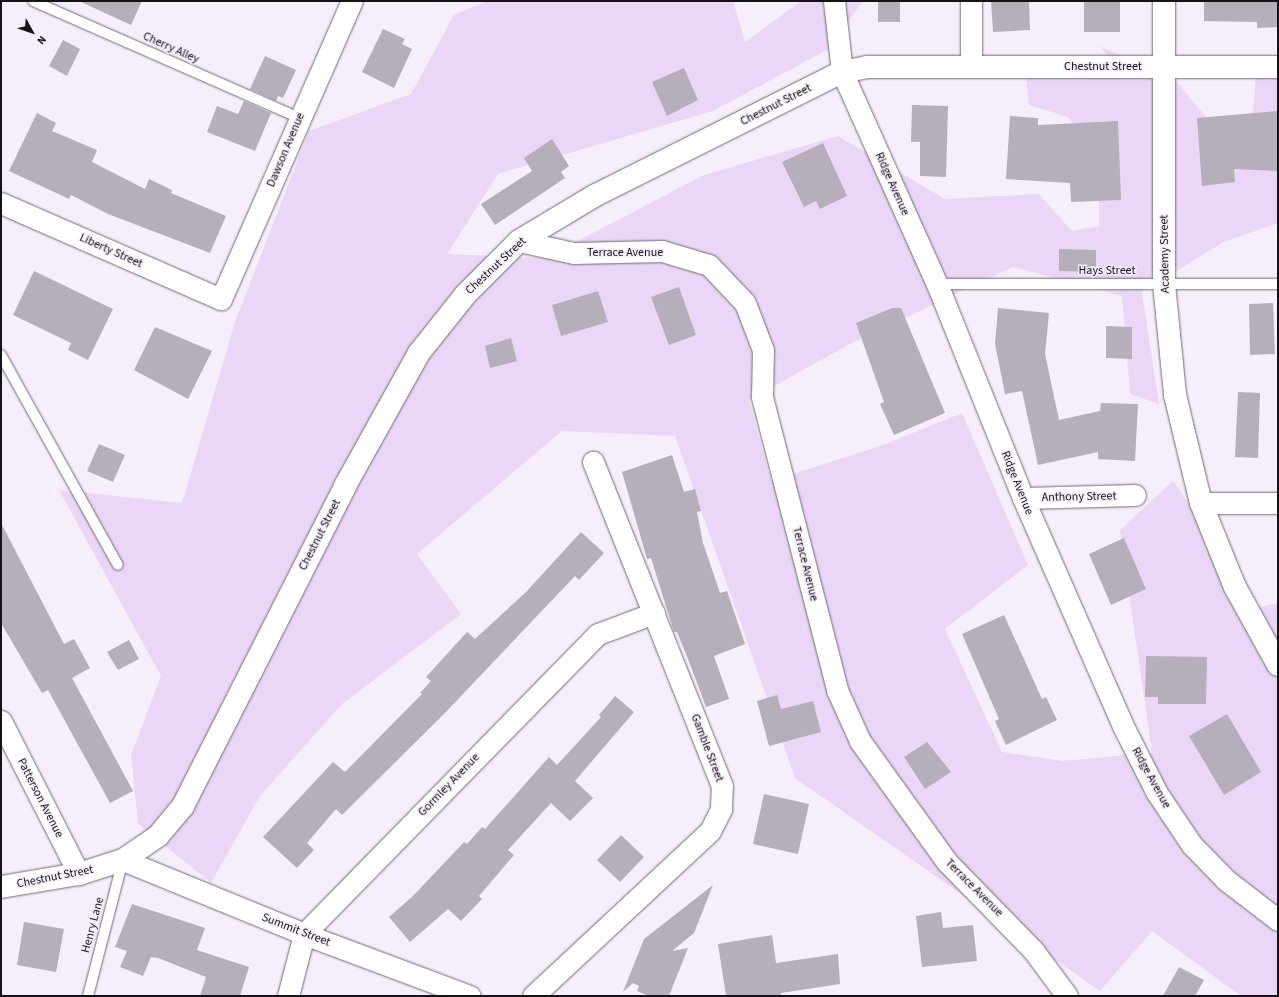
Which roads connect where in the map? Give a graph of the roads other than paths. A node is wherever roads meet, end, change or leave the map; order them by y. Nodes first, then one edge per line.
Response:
1 (33, 1) edge
2 (352, 1) edge
3 (834, 1) edge
4 (971, 1) edge
5 (1164, 1) edge
6 (1278, 66) edge
7 (971, 67) junction
8 (1165, 67) junction
9 (842, 72) junction
10 (299, 118) junction
11 (1, 203) edge
12 (519, 241) junction
13 (937, 284) junction
14 (1164, 284) junction
15 (1278, 284) edge
16 (221, 299) joint
17 (1, 355) edge
18 (593, 462) dead end
19 (1136, 495) dead end
20 (1023, 498) junction
21 (1201, 503) junction
22 (1278, 503) edge
23 (118, 565) dead end
24 (654, 614) junction
25 (1278, 665) edge
26 (1, 722) edge
27 (123, 860) junction
28 (79, 874) junction
29 (1, 887) edge
30 (1278, 920) edge
31 (304, 934) junction
32 (88, 996) edge
33 (288, 996) edge
34 (470, 996) edge
35 (533, 996) edge
36 (1067, 996) edge

1 - 10 lane, Cherry Alley
2 - 10 street, Dawson Avenue
3 - 9 street, Ridge Avenue
4 - 7 street
5 - 8 main road, Academy Street
6 - 8 main road, Chestnut Street
7 - 8 main road, Chestnut Street
7 - 9 main road, Chestnut Street
8 - 14 main road, Academy Street
9 - 12 main road, Chestnut Street
9 - 13 street, Ridge Avenue
10 - 16 street, Dawson Avenue
11 - 16 street, Liberty Street
12 - 27 main road, Chestnut Street
12 - 36 street, Terrace Avenue
13 - 14 lane, Hays Street
13 - 20 street, Ridge Avenue
14 - 15 lane, Hays Street
14 - 21 main road, Academy Street
17 - 23 lane
18 - 24 street, Gamble Street
19 - 20 street, Anthony Street
20 - 30 street, Ridge Avenue
21 - 22 street
21 - 25 main road, Academy Street
24 - 31 street, Gormley Avenue
24 - 35 street, Gamble Street
26 - 28 street, Patterson Avenue
27 - 28 main road, Chestnut Street
27 - 31 street, Summit Street
27 - 32 lane, Henry Lane
28 - 29 main road, Chestnut Street
31 - 33 street, Gormley Avenue
31 - 34 street, Summit Street

